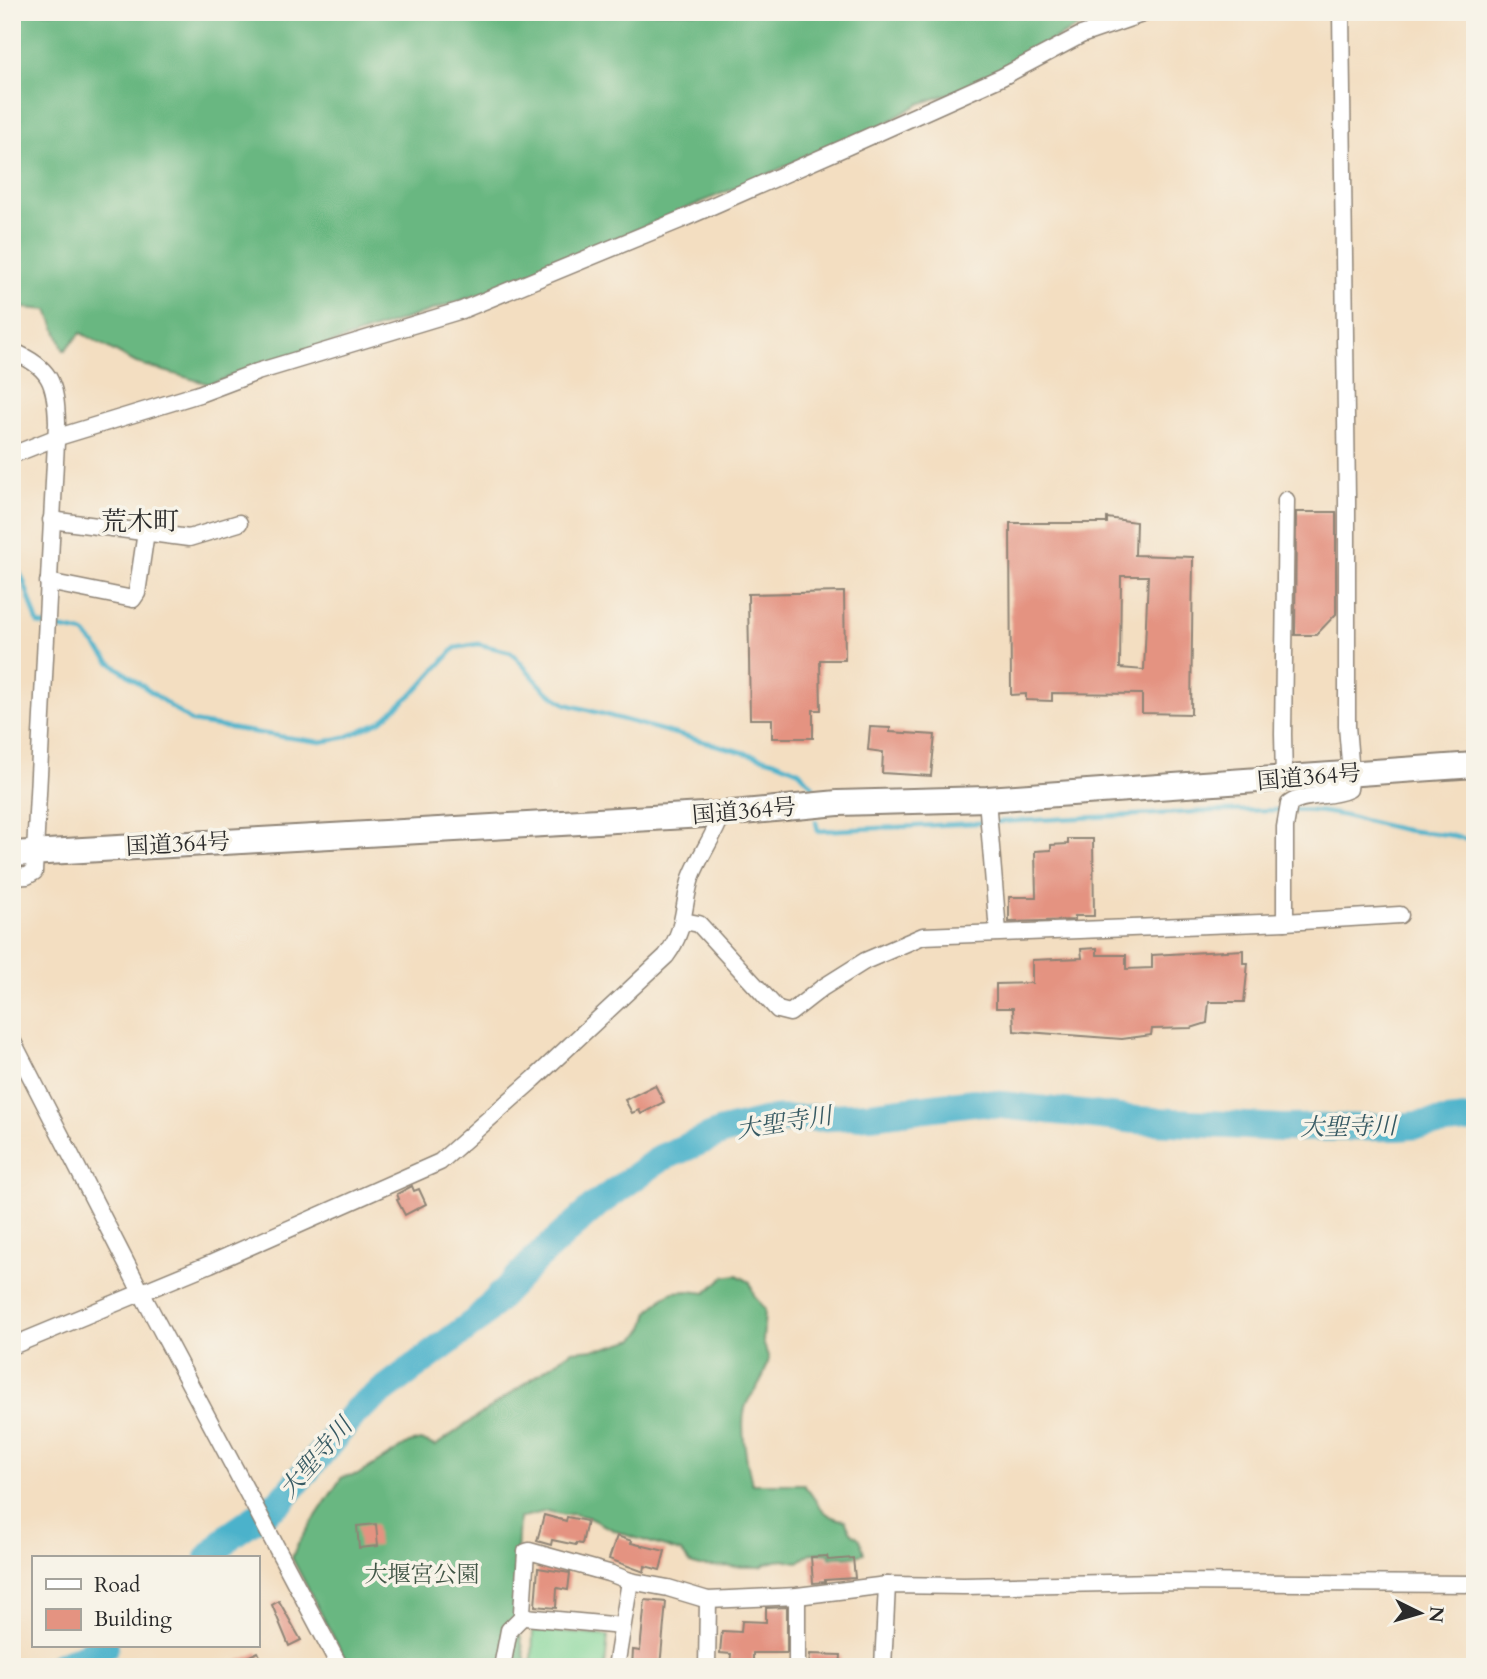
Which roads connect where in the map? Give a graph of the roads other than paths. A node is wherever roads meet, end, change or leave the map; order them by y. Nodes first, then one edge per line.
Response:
1 (1148, 12) edge
2 (1341, 12) edge
3 (12, 351) edge
4 (55, 438) junction
5 (12, 455) edge
6 (1286, 500) dead end
7 (51, 520) junction
8 (239, 523) dead end
9 (146, 532) junction
10 (48, 582) junction
11 (1475, 765) edge
12 (1351, 774) junction
13 (1284, 780) junction
14 (987, 799) junction
15 (722, 814) junction
16 (24, 853) edge
17 (12, 877) edge
18 (1400, 915) dead end
19 (684, 921) junction
20 (1285, 922) junction
21 (998, 932) junction
22 (12, 1040) edge
23 (141, 1292) junction
24 (12, 1346) edge
25 (630, 1581) junction
26 (1475, 1584) edge
27 (887, 1585) junction
28 (797, 1595) junction
29 (708, 1600) junction
30 (524, 1615) junction
31 (622, 1626) junction
32 (340, 1667) edge
33 (502, 1667) edge
34 (616, 1667) edge
35 (707, 1667) edge
36 (797, 1667) edge
37 (883, 1667) edge

1 - 4 street
2 - 12 street
3 - 4 street
4 - 5 street
4 - 7 street
6 - 13 street
7 - 9 street
7 - 10 street
8 - 9 street
9 - 10 street
10 - 16 street
11 - 12 highway, 国道364号
12 - 13 highway, 国道364号
12 - 20 street
13 - 14 highway, 国道364号
14 - 15 highway, 国道364号
14 - 21 street
15 - 16 highway, 国道364号
15 - 19 street
16 - 17 street
18 - 20 street
19 - 21 street
19 - 23 street
20 - 21 street
22 - 23 street
23 - 24 street
23 - 32 street
25 - 29 street
25 - 30 street
25 - 31 street
26 - 27 street
27 - 28 street
27 - 37 street
28 - 29 street
28 - 36 street
29 - 35 street
30 - 31 street
30 - 33 street
31 - 34 street

